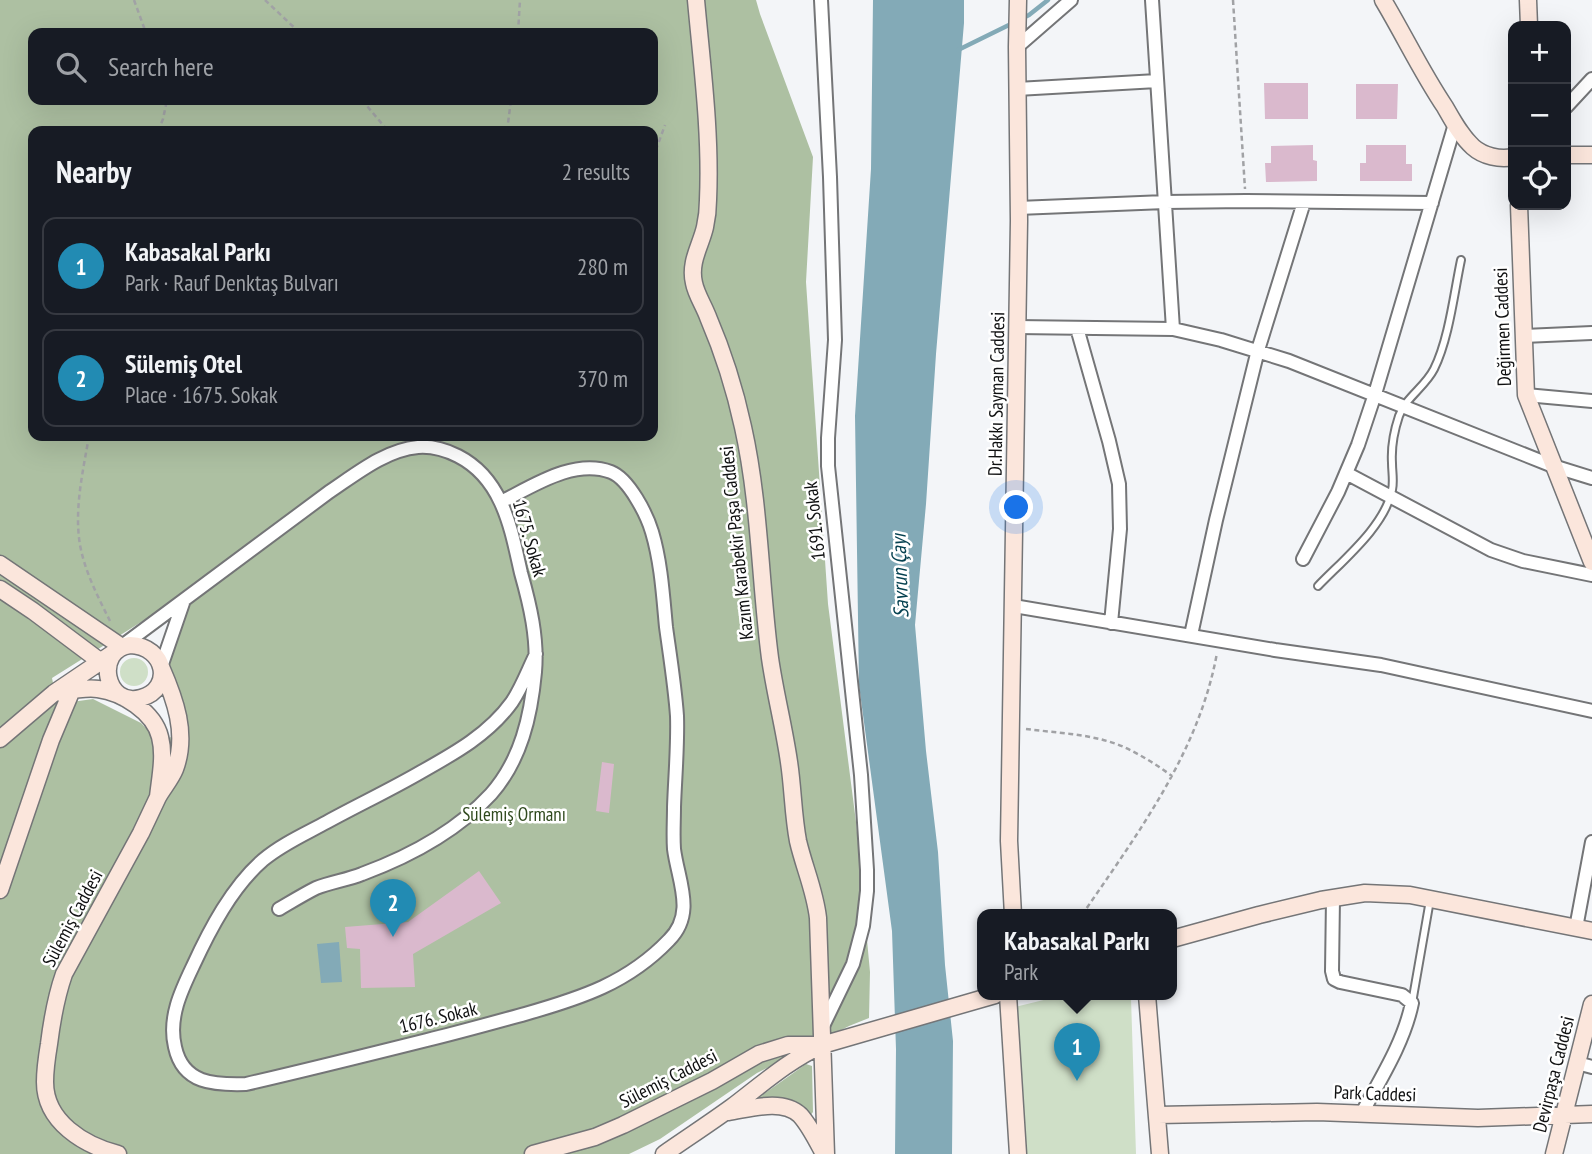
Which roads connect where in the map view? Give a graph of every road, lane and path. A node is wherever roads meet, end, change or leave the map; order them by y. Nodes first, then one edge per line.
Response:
1 (134, 0) edge
2 (265, 0) edge
3 (520, 0) edge
4 (696, 0) edge
5 (821, 0) edge
6 (1071, 0) edge
7 (1152, 0) edge
8 (1233, 0) edge
9 (1383, 0) edge
10 (1528, 0) edge
11 (1018, 8) edge
12 (1529, 21) edge
13 (144, 28) edge
14 (295, 28) edge
15 (518, 28) edge
16 (1017, 47) junction
17 (1592, 79) edge
18 (1157, 81) junction
19 (1017, 89) junction
20 (1571, 102) edge
21 (166, 105) edge
22 (366, 105) edge
23 (510, 105) edge
24 (1455, 124) junction
25 (665, 125) dead end
26 (160, 126) edge
27 (384, 126) edge
28 (508, 126) edge
29 (658, 144) edge
30 (1571, 155) edge
31 (1592, 155) edge
32 (1508, 158) edge
33 (1246, 201) junction
34 (1165, 202) junction
35 (1304, 202) junction
36 (1432, 203) junction
37 (1018, 208) junction
38 (1520, 210) edge
39 (1461, 260) dead end
40 (1017, 327) junction
41 (1077, 328) junction
42 (1173, 329) junction
43 (1592, 333) edge
44 (1523, 336) junction
45 (1258, 350) junction
46 (1375, 394) junction
47 (1526, 395) junction
48 (1592, 401) edge
49 (1403, 406) junction
50 (88, 441) edge
51 (1553, 466) junction
52 (1346, 473) junction
53 (1592, 478) edge
54 (1390, 496) junction
55 (501, 502) junction
56 (1303, 559) dead end
57 (1592, 562) edge
58 (0, 564) edge
59 (1592, 575) edge
60 (1318, 586) dead end
61 (0, 589) edge
62 (183, 603) junction
63 (1014, 606) junction
64 (1111, 623) junction
65 (112, 625) dead end
66 (1191, 635) junction
67 (1220, 640) junction
68 (122, 646) junction
69 (536, 654) junction
70 (101, 662) junction
71 (161, 667) junction
72 (72, 690) junction
73 (54, 693) junction
74 (120, 695) junction
75 (1592, 711) edge
76 (1012, 727) junction
77 (0, 739) edge
78 (1172, 776) junction
79 (158, 797) junction
80 (1592, 842) edge
81 (0, 890) edge
82 (1334, 898) junction
83 (1431, 898) junction
84 (279, 909) dead end
85 (1013, 909) edge
86 (1086, 909) edge
87 (1584, 929) edge
88 (1177, 937) edge
89 (978, 1000) edge
90 (1008, 1000) edge
91 (1147, 1000) edge
92 (1412, 1003) junction
93 (1592, 1004) edge
94 (822, 1037) junction
95 (1584, 1065) edge
96 (725, 1112) junction
97 (1362, 1113) junction
98 (1564, 1114) junction
99 (1592, 1114) edge
100 (1158, 1115) junction
101 (118, 1154) edge
102 (533, 1154) edge
103 (664, 1154) edge
104 (825, 1154) edge
105 (1018, 1154) edge
106 (1160, 1154) edge
107 (1554, 1154) edge

1 - 13 path
2 - 14 path
3 - 15 path
4 - 94 street, Kazım Karabekir Paşa Caddesi
5 - 94 street, 1691. Sokak
6 - 16 street
7 - 18 street
8 - 33 path
9 - 24 street
10 - 12 street
11 - 16 street, Dr.Hakkı Sayman Caddesi
16 - 19 street, Dr.Hakkı Sayman Caddesi
17 - 20 street
18 - 19 street
18 - 34 street
19 - 37 street, Dr.Hakkı Sayman Caddesi
21 - 26 path
22 - 27 path
23 - 28 path
24 - 32 street
24 - 36 street
25 - 29 path
30 - 31 street
33 - 34 street
33 - 35 street
34 - 37 street
34 - 42 street
35 - 36 street
35 - 45 street
36 - 46 street
37 - 40 street, Dr.Hakkı Sayman Caddesi
38 - 44 street, Değirmen Caddesi
39 - 49 lane
40 - 41 street
40 - 63 street, Dr.Hakkı Sayman Caddesi
41 - 42 street
41 - 64 street
42 - 45 street
43 - 44 street
44 - 47 street, Değirmen Caddesi
45 - 46 street
45 - 66 street
46 - 49 street
46 - 52 street
47 - 48 street
47 - 51 street, Değirmen Caddesi
49 - 51 street
49 - 54 lane
50 - 65 path
51 - 53 street
51 - 57 street, Değirmen Caddesi
52 - 54 street
52 - 56 street
54 - 59 street
54 - 60 lane
55 - 62 street, 1675. Sokak
55 - 69 street, 1675. Sokak
55 - 69 street, 1676. Sokak
58 - 68 street
61 - 70 street
62 - 68 street, 1675. Sokak
62 - 71 street
63 - 64 street
63 - 76 street, Dr.Hakkı Sayman Caddesi
64 - 66 street
66 - 67 street
67 - 75 street
67 - 78 path
68 - 70 street
68 - 71 street
68 - 74 street
69 - 84 street, 1675. Sokak
70 - 73 street
71 - 74 street
71 - 79 street, Sülemiş Caddesi
72 - 73 street
72 - 74 street
72 - 81 street
73 - 77 street
74 - 79 street
76 - 78 path
76 - 85 street, Dr.Hakkı Sayman Caddesi
78 - 86 path
79 - 101 street, Sülemiş Caddesi
80 - 87 street
82 - 83 street
82 - 88 street
82 - 92 street
83 - 87 street
83 - 92 lane
89 - 94 street
90 - 105 street
91 - 100 street
92 - 97 street
93 - 95 street, Devirpaşa Caddesi
94 - 96 street
94 - 102 street, Sülemiş Caddesi
94 - 104 street, Kazım Karabekir Paşa Caddesi
95 - 98 street, Devirpaşa Caddesi
96 - 103 street
96 - 104 street
97 - 98 street, Park Caddesi
97 - 100 street, Park Caddesi
98 - 99 street, Park Caddesi
98 - 107 street, Devirpaşa Caddesi
100 - 106 street

